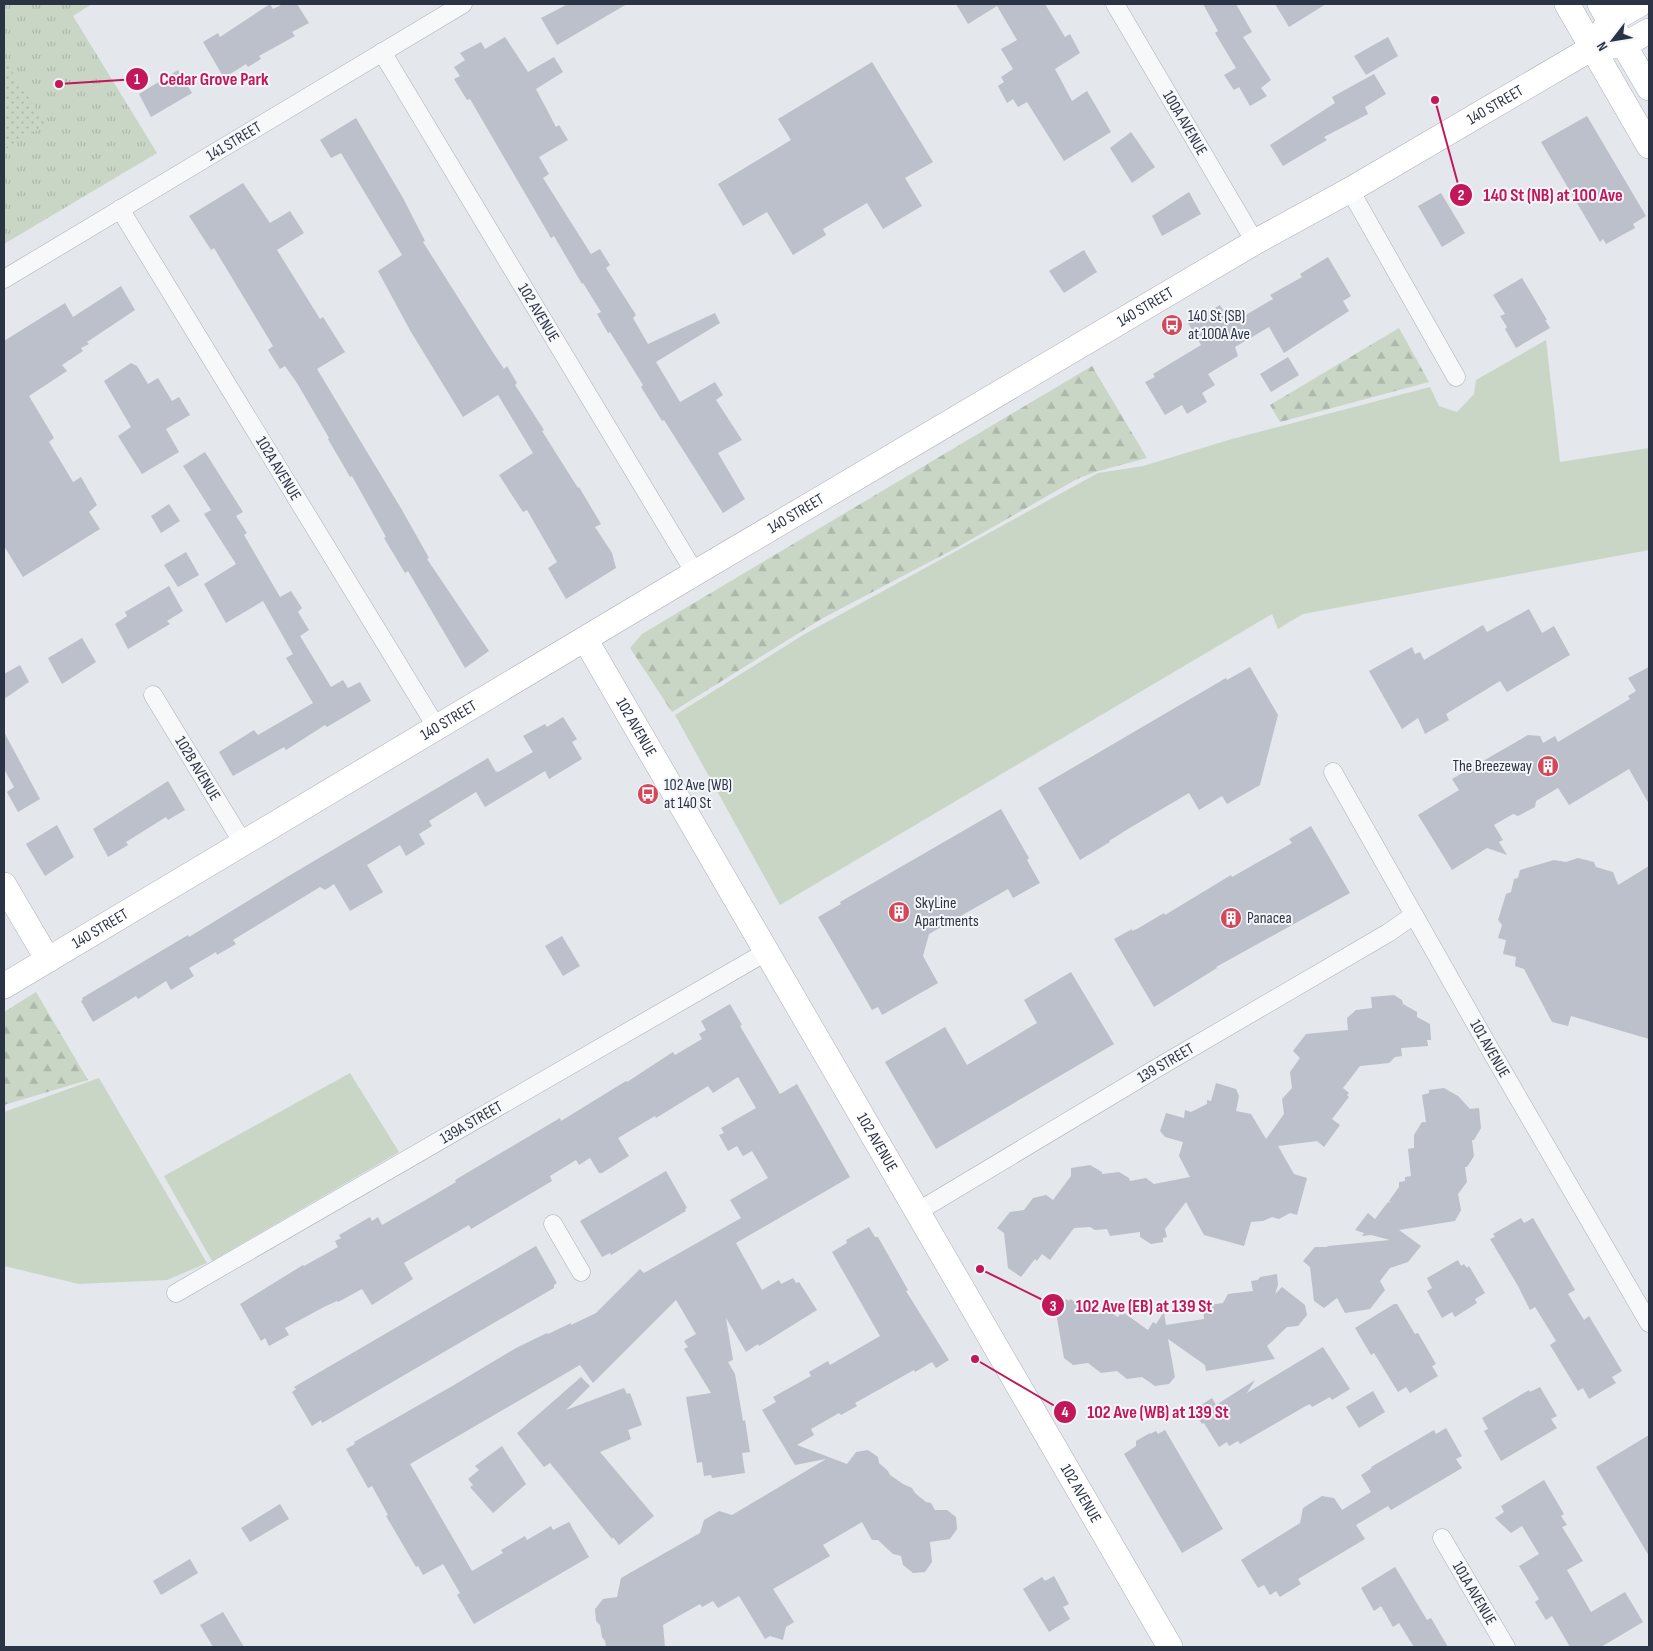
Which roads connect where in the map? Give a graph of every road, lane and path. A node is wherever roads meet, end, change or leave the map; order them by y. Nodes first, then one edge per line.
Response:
1 (463, 4) edge
2 (1115, 4) edge
3 (1567, 4) edge
4 (1640, 4) edge
5 (1605, 12) edge
6 (1649, 31) edge
7 (1624, 45) junction
8 (1592, 48) junction
9 (382, 52) junction
10 (1649, 88) edge
11 (1649, 146) edge
12 (1350, 190) junction
13 (120, 209) junction
14 (1255, 242) junction
15 (4, 279) edge
16 (1456, 377) dead end
17 (695, 573) junction
18 (585, 639) junction
19 (153, 695) dead end
20 (437, 728) junction
21 (1333, 772) dead end
22 (243, 843) junction
23 (4, 885) edge
24 (1414, 915) junction
25 (766, 952) junction
26 (48, 960) junction
27 (4, 986) edge
28 (917, 1212) junction
29 (553, 1224) dead end
30 (581, 1272) dead end
31 (176, 1293) dead end
32 (1649, 1323) edge
33 (1442, 1538) dead end
34 (1170, 1647) edge
35 (1506, 1647) edge

1 - 9 street, 141 STREET
2 - 14 street, 100A AVENUE
3 - 8 main road
4 - 5 main road, 140 STREET
5 - 7 main road
5 - 8 main road, 140 STREET
6 - 7 main road, 140 STREET
7 - 8 main road, 140 STREET
7 - 10 main road
8 - 11 main road
8 - 12 main road, 140 STREET
9 - 13 street, 141 STREET
9 - 17 street, 102 AVENUE
12 - 14 main road, 140 STREET
12 - 16 street
13 - 15 street, 141 STREET
13 - 20 street, 102A AVENUE
14 - 17 main road, 140 STREET
17 - 18 main road, 140 STREET
18 - 20 main road, 140 STREET
18 - 25 main road, 102 AVENUE
19 - 22 street, 102B AVENUE
20 - 22 main road, 140 STREET
21 - 24 street, 101 AVENUE
22 - 26 main road, 140 STREET
23 - 26 main road
24 - 28 street, 139 STREET
24 - 32 street, 101 AVENUE
25 - 28 main road, 102 AVENUE
25 - 31 street, 139A STREET
26 - 27 main road, 140 STREET
28 - 34 main road, 102 AVENUE
29 - 30 street
33 - 35 street, 101A AVENUE

